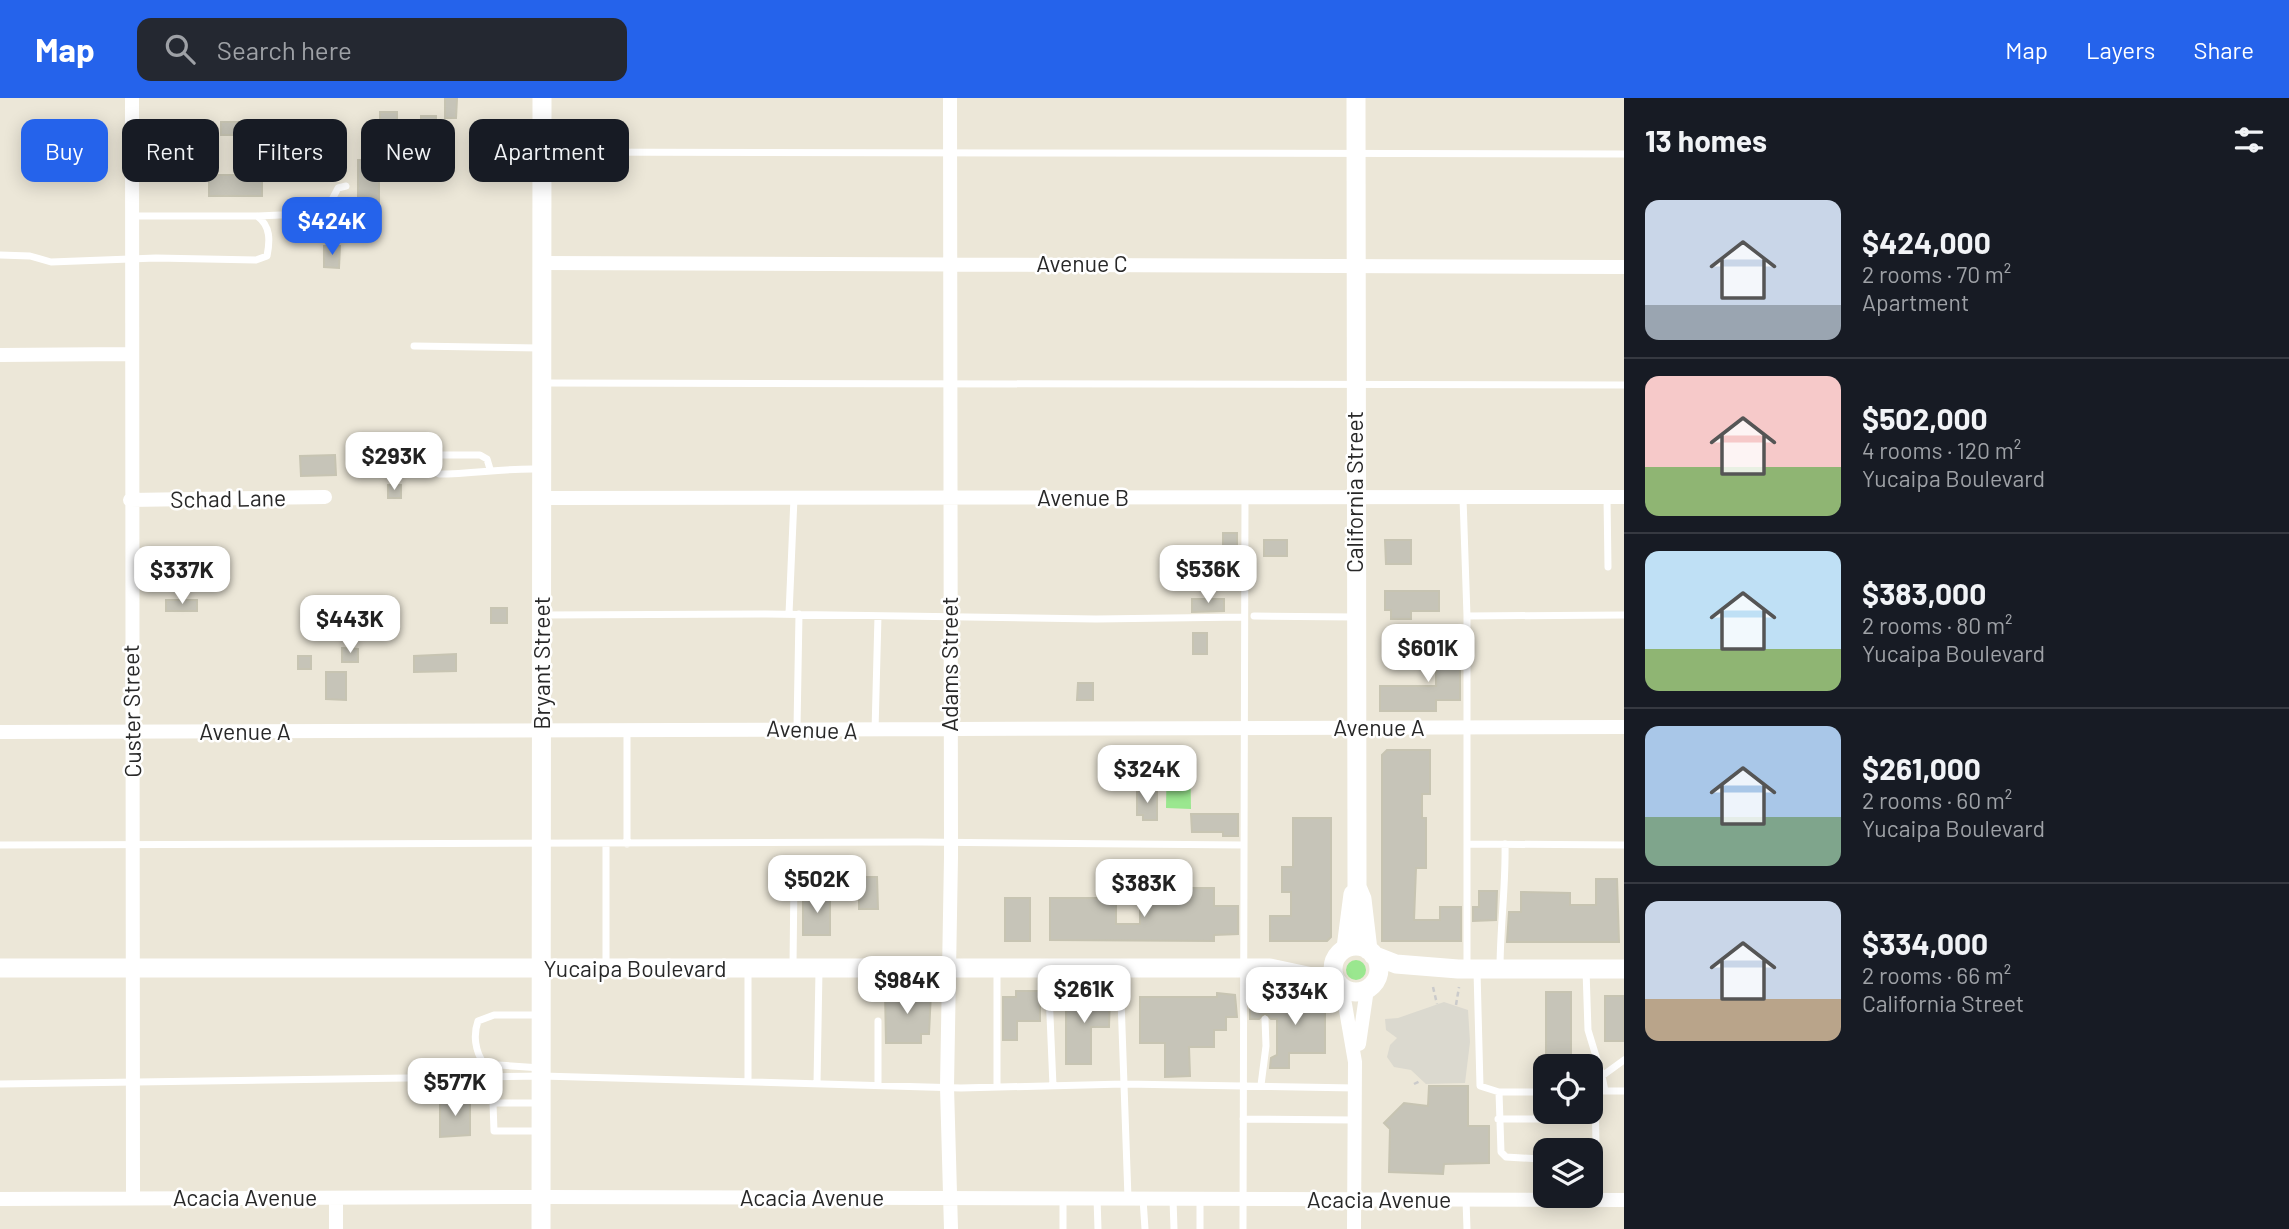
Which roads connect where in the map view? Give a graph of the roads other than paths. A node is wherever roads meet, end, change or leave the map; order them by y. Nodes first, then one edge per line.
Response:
1 (132, 98) edge
2 (542, 98) edge
3 (950, 98) edge
4 (1356, 98) edge
5 (542, 119) edge
6 (629, 152) edge
7 (950, 153) junction
8 (1624, 154) edge
9 (1355, 155) junction
10 (541, 182) edge
11 (346, 186) dead end
12 (131, 216) junction
13 (257, 216) junction
14 (0, 255) edge
15 (131, 259) junction
16 (540, 264) junction
17 (950, 264) junction
18 (1355, 264) junction
19 (1624, 267) edge
20 (414, 346) dead end
21 (539, 348) junction
22 (130, 354) junction
23 (0, 355) edge
24 (539, 383) junction
25 (1355, 383) junction
26 (950, 384) junction
27 (1624, 385) edge
28 (490, 469) junction
29 (543, 469) junction
30 (1463, 496) junction
31 (325, 497) dead end
32 (1607, 497) junction
33 (542, 498) junction
34 (794, 498) junction
35 (951, 498) junction
36 (1245, 498) junction
37 (1356, 498) junction
38 (1624, 498) edge
39 (130, 500) junction
40 (1608, 567) dead end
41 (789, 614) junction
42 (799, 614) junction
43 (542, 615) junction
44 (1624, 615) edge
45 (878, 616) junction
46 (1467, 616) junction
47 (949, 617) junction
48 (1244, 617) junction
49 (1254, 617) dead end
50 (1354, 617) junction
51 (1624, 727) edge
52 (797, 728) junction
53 (1244, 728) junction
54 (1355, 728) junction
55 (1467, 728) junction
56 (542, 729) junction
57 (626, 729) junction
58 (950, 730) junction
59 (0, 732) edge
60 (876, 732) junction
61 (134, 733) junction
62 (951, 843) junction
63 (133, 844) junction
64 (606, 844) junction
65 (627, 844) junction
66 (1467, 844) junction
67 (1506, 844) junction
68 (0, 845) edge
69 (542, 845) junction
70 (1243, 845) junction
71 (1624, 845) edge
72 (826, 869) dead end
73 (1357, 887) junction
74 (1343, 951) junction
75 (1371, 952) junction
76 (0, 968) edge
77 (135, 968) junction
78 (1120, 968) junction
79 (1267, 968) junction
80 (543, 969) junction
81 (606, 969) junction
82 (748, 969) junction
83 (793, 969) junction
84 (819, 969) junction
85 (947, 969) junction
86 (997, 969) junction
87 (1048, 969) junction
88 (1242, 969) junction
89 (1500, 969) junction
90 (1586, 969) junction
91 (1624, 969) edge
92 (1465, 974) junction
93 (1339, 985) junction
94 (1368, 988) junction
95 (1265, 1002) dead end
96 (542, 1015) junction
97 (1265, 1019) dead end
98 (878, 1021) dead end
99 (1595, 1054) edge
100 (1624, 1060) edge
101 (1355, 1062) junction
102 (542, 1072) junction
103 (1603, 1075) edge
104 (132, 1081) junction
105 (1603, 1081) edge
106 (748, 1082) junction
107 (0, 1084) edge
108 (817, 1084) junction
109 (1124, 1084) junction
110 (878, 1085) junction
111 (1261, 1085) junction
112 (1053, 1086) junction
113 (1243, 1086) junction
114 (947, 1087) junction
115 (997, 1087) junction
116 (1354, 1088) junction
117 (1605, 1091) joint
118 (1624, 1091) edge
119 (1499, 1092) junction
120 (1533, 1092) edge
121 (542, 1103) junction
122 (1243, 1119) junction
123 (1498, 1119) junction
124 (1533, 1119) edge
125 (1354, 1120) junction
126 (542, 1130) junction
127 (1533, 1158) edge
128 (541, 1197) junction
129 (1063, 1197) junction
130 (133, 1198) junction
131 (336, 1198) junction
132 (952, 1198) junction
133 (1097, 1198) junction
134 (1128, 1198) junction
135 (0, 1199) edge
136 (1143, 1199) junction
137 (1173, 1199) junction
138 (1200, 1199) junction
139 (1243, 1200) junction
140 (1466, 1200) junction
141 (1533, 1200) edge
142 (1603, 1200) edge
143 (1624, 1200) edge
144 (1354, 1201) junction
145 (336, 1229) edge
146 (541, 1229) edge
147 (951, 1229) edge
148 (1063, 1229) edge
149 (1098, 1229) edge
150 (1145, 1229) edge
151 (1174, 1229) edge
152 (1200, 1229) edge
153 (1243, 1229) edge
154 (1354, 1229) edge
155 (1467, 1229) edge

1 - 12 street, Custer Street
2 - 5 street, Bryant Street
3 - 7 street, Adams Street
4 - 9 street, California Street
6 - 7 lane
7 - 9 lane
7 - 17 street, Adams Street
8 - 9 lane
9 - 18 street, California Street
10 - 16 street, Bryant Street
11 - 13 lane
12 - 13 lane
12 - 15 street, Custer Street
13 - 15 lane
14 - 15 lane
15 - 22 street, Custer Street
16 - 17 street, Avenue C
16 - 21 street, Bryant Street
17 - 18 street, Avenue C
17 - 26 street, Adams Street
18 - 19 street, Avenue C
18 - 25 street, California Street
20 - 21 lane
21 - 24 street, Bryant Street
22 - 23 street
22 - 39 street, Custer Street
24 - 26 lane
24 - 29 street, Bryant Street
25 - 26 lane
25 - 27 lane
25 - 37 street, California Street
26 - 35 street, Adams Street
28 - 28 lane
28 - 29 lane
29 - 33 street, Bryant Street
30 - 32 street, Avenue B
30 - 37 street, Avenue B
30 - 46 lane
31 - 39 street, Schad Lane
32 - 38 street, Avenue B
32 - 40 lane
33 - 34 street, Avenue B
33 - 43 street, Bryant Street
34 - 35 street, Avenue B
34 - 41 lane
35 - 36 street, Avenue B
35 - 47 street, Adams Street
36 - 37 street, Avenue B
36 - 48 lane
37 - 50 street, California Street
39 - 61 street, Custer Street
41 - 42 lane
41 - 43 lane
42 - 45 lane
42 - 52 lane
43 - 56 street, Bryant Street
44 - 46 lane
45 - 47 lane
45 - 60 lane
46 - 55 lane
47 - 48 lane
47 - 58 street, Adams Street
48 - 53 lane
49 - 50 lane
50 - 54 street, California Street
51 - 55 street, Avenue A
52 - 57 street, Avenue A
52 - 60 street, Avenue A
53 - 54 street, Avenue A
53 - 58 street, Avenue A
53 - 70 lane
54 - 55 street, Avenue A
54 - 73 street, California Street
55 - 66 lane
56 - 57 street, Avenue A
56 - 61 street, Avenue A
56 - 69 street, Bryant Street
57 - 65 lane
58 - 60 street, Avenue A
58 - 62 street, Adams Street
59 - 61 street, Avenue A
61 - 63 street, Custer Street
62 - 65 lane
62 - 70 lane
62 - 85 street, Adams Street
63 - 68 lane
63 - 69 lane
63 - 77 street, Custer Street
64 - 65 lane
64 - 69 lane
64 - 81 lane
66 - 67 lane
66 - 92 lane
67 - 71 lane
67 - 89 lane
69 - 80 street, Bryant Street
70 - 88 lane
72 - 83 lane
73 - 74 street, California Street
73 - 75 street, California Street
74 - 75 street
74 - 79 street, Yucaipa Boulevard
74 - 93 street
75 - 92 street
75 - 94 street
76 - 77 street, Yucaipa Boulevard
77 - 80 street, Yucaipa Boulevard
77 - 104 street, Custer Street
78 - 87 street, Yucaipa Boulevard
78 - 88 street, Yucaipa Boulevard
78 - 109 lane
79 - 88 street, Yucaipa Boulevard
79 - 93 street, Yucaipa Boulevard
79 - 95 lane
80 - 81 street, Yucaipa Boulevard
80 - 96 street, Bryant Street
81 - 82 street, Yucaipa Boulevard
82 - 83 street, Yucaipa Boulevard
82 - 106 lane
83 - 84 street, Yucaipa Boulevard
84 - 85 street, Yucaipa Boulevard
84 - 108 lane
85 - 86 street, Yucaipa Boulevard
85 - 114 street, Adams Street
86 - 87 street, Yucaipa Boulevard
86 - 115 lane
87 - 112 lane
88 - 113 lane
89 - 90 street
89 - 92 street
90 - 91 street
90 - 99 lane
92 - 94 street
92 - 119 lane
93 - 94 street
93 - 101 street
94 - 101 street
96 - 102 street, Bryant Street
96 - 102 lane
97 - 111 lane
98 - 110 lane
100 - 103 lane
101 - 116 street
102 - 104 lane
102 - 106 lane
102 - 121 street, Bryant Street
104 - 107 lane
104 - 130 street, Custer Street
105 - 117 lane
106 - 108 lane
108 - 110 lane
109 - 112 lane
109 - 113 lane
109 - 134 lane
110 - 114 lane
111 - 113 lane
111 - 116 lane
112 - 115 lane
113 - 122 lane
114 - 115 lane
114 - 132 street, Adams Street
116 - 125 street
117 - 118 lane
119 - 120 lane
119 - 123 lane
121 - 126 street, Bryant Street
121 - 126 lane
122 - 125 lane
122 - 139 lane
123 - 124 lane
123 - 127 lane
125 - 144 street
126 - 128 street, Bryant Street
128 - 131 street, Acacia Avenue
128 - 132 street, Acacia Avenue
128 - 146 street, Bryant Street
129 - 132 street, Acacia Avenue
129 - 133 street, Acacia Avenue
129 - 148 lane
130 - 131 street, Acacia Avenue
130 - 135 street, Acacia Avenue
131 - 145 street
132 - 147 street, Adams Street
133 - 134 street, Acacia Avenue
133 - 149 lane
134 - 136 street, Acacia Avenue
136 - 137 street, Acacia Avenue
136 - 150 lane
137 - 138 street, Acacia Avenue
137 - 151 lane
138 - 139 street, Acacia Avenue
138 - 152 lane
139 - 144 street, Acacia Avenue
139 - 153 lane
140 - 141 street, Acacia Avenue
140 - 144 street, Acacia Avenue
140 - 155 lane
142 - 143 street, Acacia Avenue
144 - 154 street

